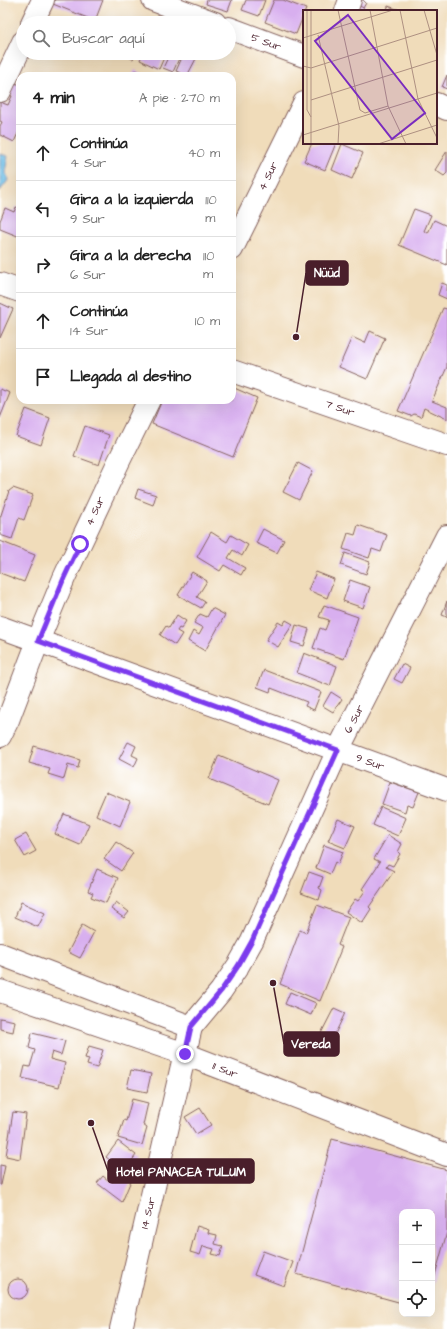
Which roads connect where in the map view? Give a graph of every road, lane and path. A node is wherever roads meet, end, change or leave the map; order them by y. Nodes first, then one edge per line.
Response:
1 (43, 0) edge
2 (153, 0) edge
3 (350, 0) edge
4 (346, 10) edge
5 (35, 16) edge
6 (197, 16) edge
7 (236, 31) edge
8 (303, 56) edge
9 (16, 57) edge
10 (0, 91) edge
11 (437, 104) edge
12 (303, 105) edge
13 (447, 109) edge
14 (236, 242) edge
15 (0, 284) edge
16 (16, 290) edge
17 (236, 372) edge
18 (147, 404) edge
19 (447, 445) edge
20 (447, 536) edge
21 (0, 627) edge
22 (38, 641) junction
23 (0, 736) edge
24 (338, 750) junction
25 (447, 790) edge
26 (0, 954) edge
27 (0, 991) edge
28 (191, 1027) junction
29 (185, 1054) junction
30 (447, 1155) edge
31 (121, 1329) edge

1 - 5 street
2 - 6 street
3 - 4 street
7 - 8 street, 5 Sur
9 - 10 street
11 - 13 street
12 - 14 street, 4 Sur
15 - 16 street
17 - 19 street, 7 Sur
18 - 22 street, 4 Sur
20 - 24 street, 6 Sur
21 - 22 street, 9 Sur
22 - 23 street, 4 Sur
22 - 24 street, 9 Sur
24 - 25 street, 9 Sur
24 - 28 street, 6 Sur
26 - 28 street
27 - 29 street, 11 Sur
28 - 29 street, 14 Sur
29 - 30 street, 11 Sur
29 - 31 street, 14 Sur

